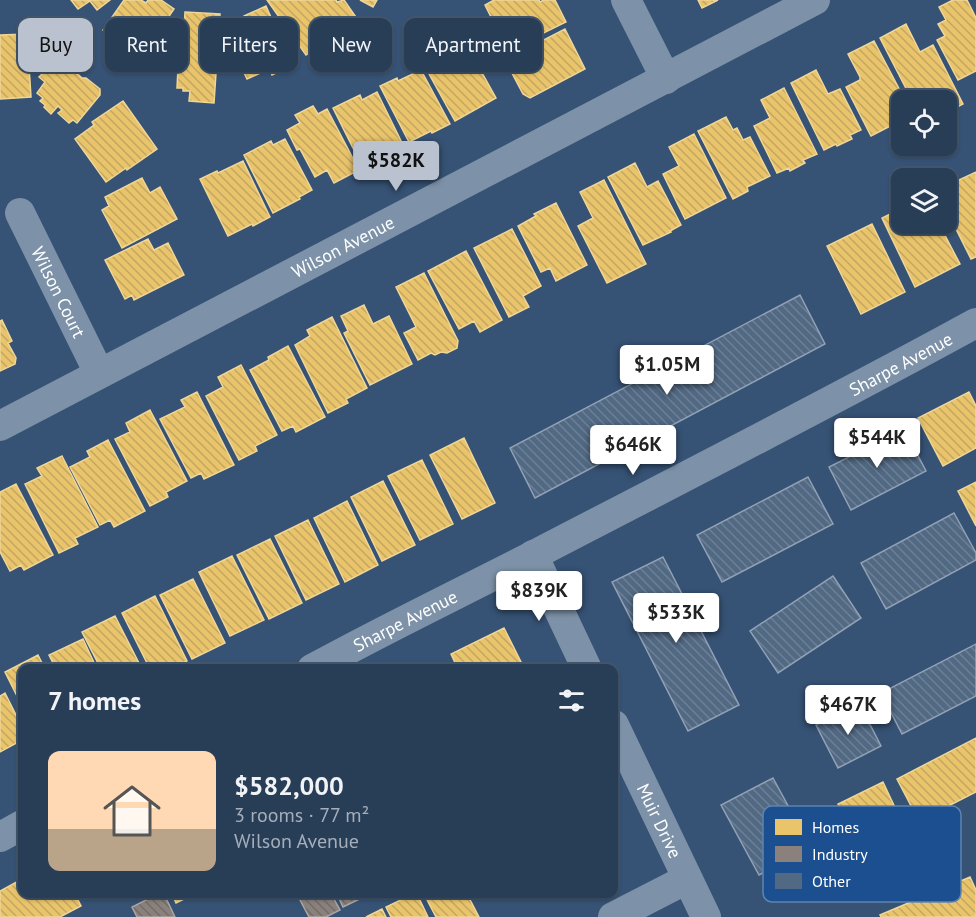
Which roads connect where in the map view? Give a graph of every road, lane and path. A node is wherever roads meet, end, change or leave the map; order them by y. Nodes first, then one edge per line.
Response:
1 (626, 0) edge
2 (815, 0) edge
3 (666, 79) junction
4 (20, 213) dead end
5 (976, 323) edge
6 (99, 373) junction
7 (0, 426) edge
8 (533, 555) junction
9 (321, 664) edge
10 (585, 664) edge
11 (618, 733) edge
12 (18, 827) edge
13 (0, 837) edge
14 (687, 879) junction
15 (613, 917) edge
16 (706, 917) edge

1 - 3 street
2 - 3 street, Wilson Avenue
3 - 6 street, Wilson Avenue
4 - 6 street, Wilson Court
5 - 8 street, Sharpe Avenue
6 - 7 street, Wilson Avenue
8 - 9 street, Sharpe Avenue
8 - 10 street
11 - 14 street, Muir Drive
12 - 13 street
14 - 15 street
14 - 16 street, Muir Drive

